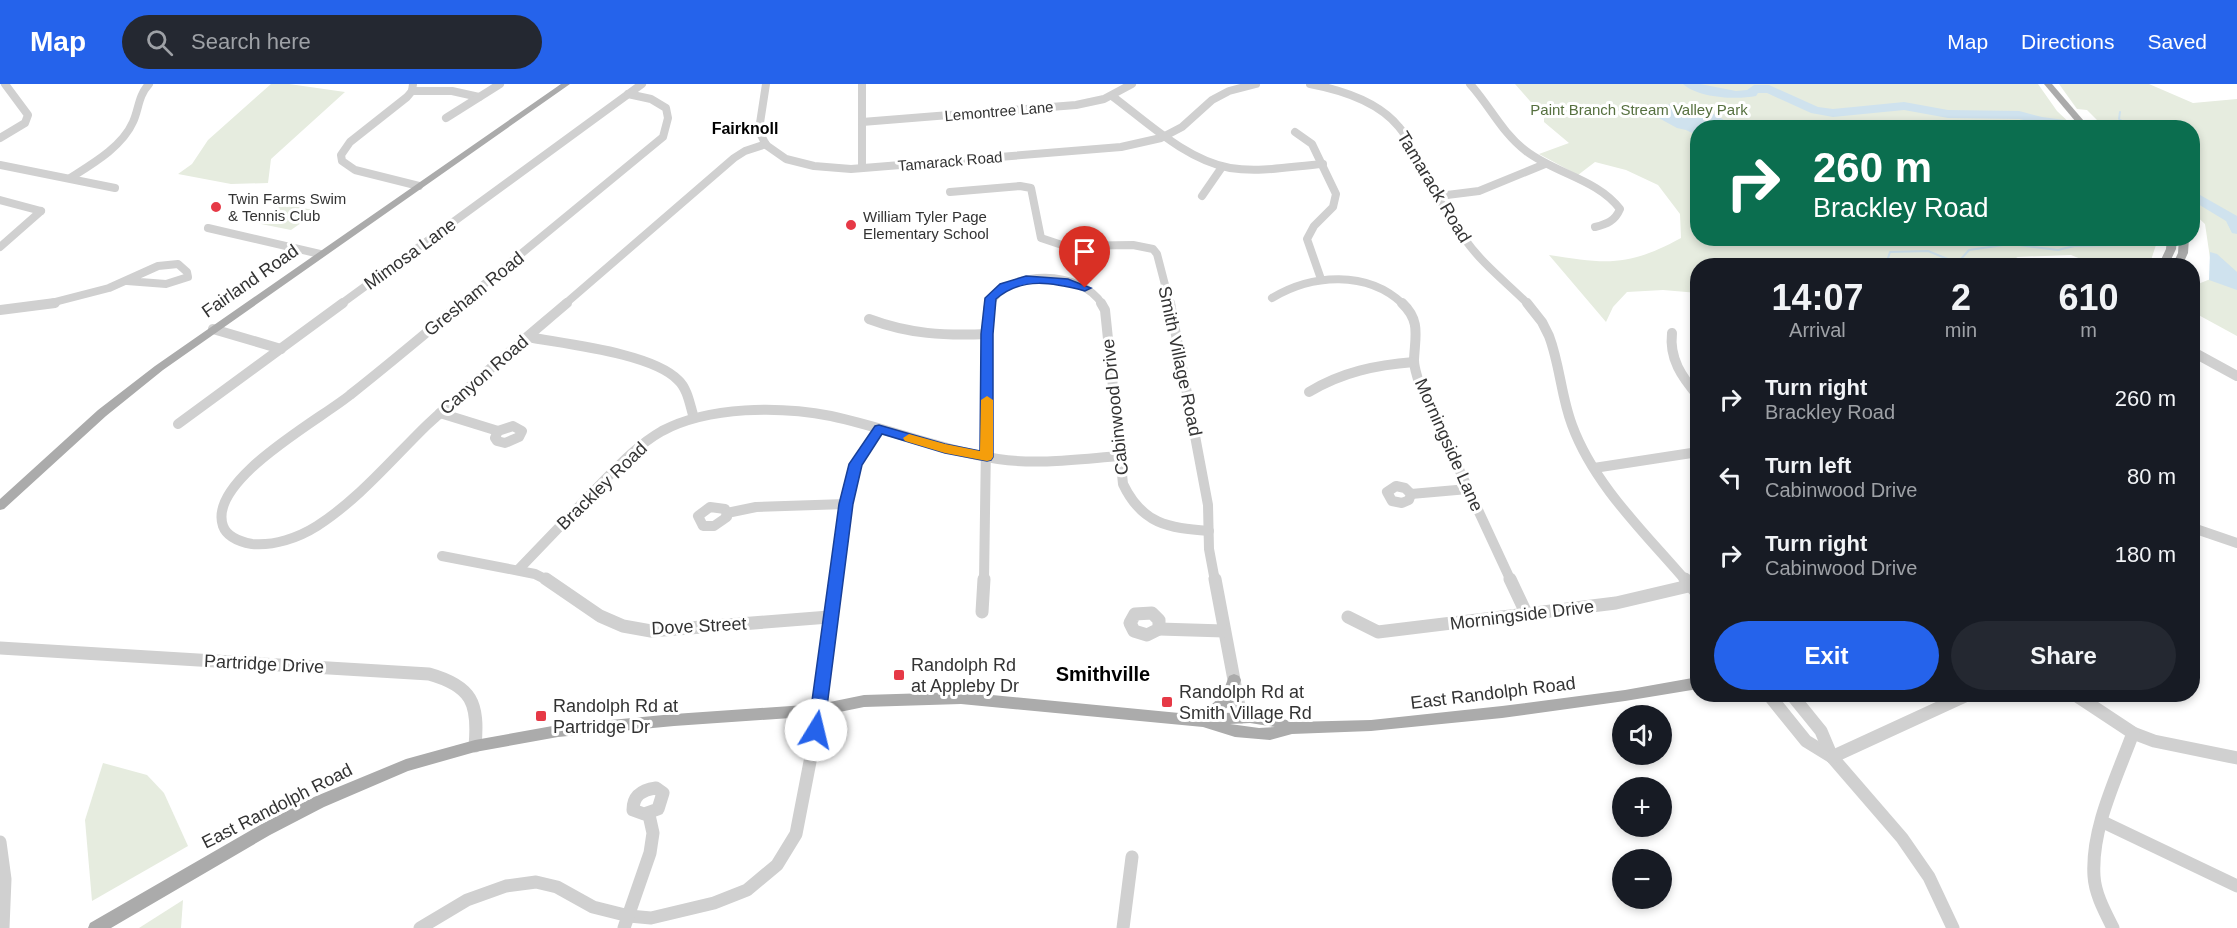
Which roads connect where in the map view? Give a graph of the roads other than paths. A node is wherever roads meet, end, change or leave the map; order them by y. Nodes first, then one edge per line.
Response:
1 (5, 84) edge
2 (149, 84) edge
3 (500, 84) edge
4 (566, 84) edge
5 (642, 84) edge
6 (766, 84) edge
7 (862, 84) edge
8 (1132, 84) edge
9 (1256, 84) edge
10 (1310, 84) edge
11 (1470, 84) edge
12 (2048, 84) edge
13 (412, 88) edge
14 (628, 94) junction
15 (1112, 96) junction
16 (480, 97) junction
17 (446, 118) dead end
18 (2078, 120) edge
19 (862, 122) junction
20 (1295, 132) dead end
21 (1167, 135) junction
22 (0, 138) edge
23 (766, 144) junction
24 (1323, 164) junction
25 (1545, 164) junction
26 (0, 165) edge
27 (1222, 167) junction
28 (862, 168) junction
29 (70, 178) junction
30 (419, 186) junction
31 (115, 188) dead end
32 (950, 192) dead end
33 (1202, 196) dead end
34 (1439, 196) junction
35 (0, 200) edge
36 (1595, 227) dead end
37 (208, 228) dead end
38 (0, 247) edge
39 (320, 254) junction
40 (1321, 279) junction
41 (127, 281) junction
42 (1272, 298) dead end
43 (0, 310) edge
44 (869, 319) dead end
45 (213, 329) junction
46 (1672, 333) dead end
47 (987, 334) junction
48 (528, 337) junction
49 (280, 349) junction
50 (2200, 356) edge
51 (1414, 362) junction
52 (2237, 376) edge
53 (1690, 385) edge
54 (1309, 392) dead end
55 (441, 413) junction
56 (694, 418) junction
57 (178, 424) dead end
58 (879, 429) junction
59 (498, 431) dead end
60 (1690, 453) edge
61 (1120, 456) junction
62 (987, 457) junction
63 (1594, 468) junction
64 (1468, 489) junction
65 (230, 494) joint
66 (1411, 494) dead end
67 (846, 504) junction
68 (0, 506) edge
69 (727, 513) dead end
70 (2200, 530) edge
71 (1209, 531) junction
72 (2237, 543) edge
73 (442, 556) dead end
74 (519, 569) junction
75 (1690, 581) edge
76 (1690, 589) edge
77 (982, 612) dead end
78 (1527, 615) junction
79 (829, 617) junction
80 (1348, 617) dead end
81 (1159, 629) dead end
82 (1224, 631) junction
83 (2, 652) edge
84 (1234, 680) junction
85 (1690, 685) edge
86 (1774, 702) edge
87 (1797, 702) edge
88 (1952, 702) edge
89 (2086, 702) edge
90 (820, 710) junction
91 (1241, 717) junction
92 (1203, 721) junction
93 (1292, 728) junction
94 (2133, 733) junction
95 (475, 746) junction
96 (1832, 757) junction
97 (2237, 758) edge
98 (650, 815) dead end
99 (2103, 822) junction
100 (0, 842) edge
101 (1132, 857) dead end
102 (2237, 886) edge
103 (627, 922) edge
104 (3, 928) edge
105 (96, 928) edge
106 (420, 928) edge
107 (1123, 928) edge
108 (1953, 928) edge
109 (2113, 928) edge

1 - 22 street
2 - 29 street
3 - 16 street
4 - 30 main road, Fairland Road
5 - 14 street, Mimosa Lane
6 - 23 street
7 - 19 street
8 - 15 street, Lemontree Lane
9 - 21 street, Tamarack Road
10 - 34 street, Tamarack Road
11 - 25 street
12 - 18 main road
13 - 16 street
13 - 30 street
14 - 49 street, Mimosa Lane
14 - 65 street, Gresham Road
15 - 19 street, Lemontree Lane
15 - 21 street
16 - 17 street
19 - 28 street
20 - 24 street
21 - 27 street
21 - 28 street, Tamarack Road
23 - 28 street, Tamarack Road
23 - 48 street, Canyon Road
24 - 27 street
24 - 40 street
25 - 34 street
25 - 36 street
26 - 29 street
27 - 33 street
29 - 31 street
30 - 39 main road, Fairland Road
32 - 71 street, Smith Village Road
34 - 63 street, Tamarack Road
35 - 38 street
37 - 39 street
39 - 45 main road, Fairland Road
40 - 42 street, Morningside Lane
40 - 51 street, Morningside Lane
41 - 41 street
41 - 43 street
44 - 47 street
45 - 49 street
45 - 68 main road, Fairland Road
46 - 53 street
47 - 61 street, Cabinwood Drive
47 - 62 street, Cabinwood Drive
48 - 55 street, Canyon Road
48 - 56 street
49 - 57 street, Mimosa Lane
50 - 52 street
51 - 54 street
51 - 64 street, Morningside Lane
55 - 59 street
55 - 65 street, Canyon Road
56 - 58 street, Brackley Road
56 - 74 street, Brackley Road
58 - 62 street, Brackley Road
58 - 67 street
60 - 63 street
61 - 62 street, Brackley Road
61 - 71 street, Cabinwood Drive
62 - 77 street, Cabinwood Drive
63 - 75 street, Tamarack Road
64 - 66 street
64 - 78 street, Morningside Lane
67 - 69 street
67 - 79 street
70 - 72 street
71 - 82 street, Smith Village Road
73 - 74 street, Dove Street
74 - 79 street, Dove Street
76 - 78 street, Morningside Drive
78 - 80 street, Morningside Drive
79 - 90 street
81 - 82 street
82 - 84 street, Smith Village Road
83 - 95 street, Partridge Drive
84 - 91 street, Smith Village Road
84 - 92 main road
85 - 93 main road, East Randolph Road
86 - 96 street
87 - 96 street
88 - 96 street
89 - 94 street
90 - 92 main road, East Randolph Road
90 - 95 main road, East Randolph Road
90 - 103 street
91 - 92 main road, East Randolph Road
91 - 93 main road, East Randolph Road
92 - 93 main road, East Randolph Road
94 - 97 street
94 - 99 street
95 - 105 main road, East Randolph Road
96 - 108 street
98 - 103 street
99 - 102 street
99 - 109 street
100 - 104 street
101 - 107 street
103 - 106 street

